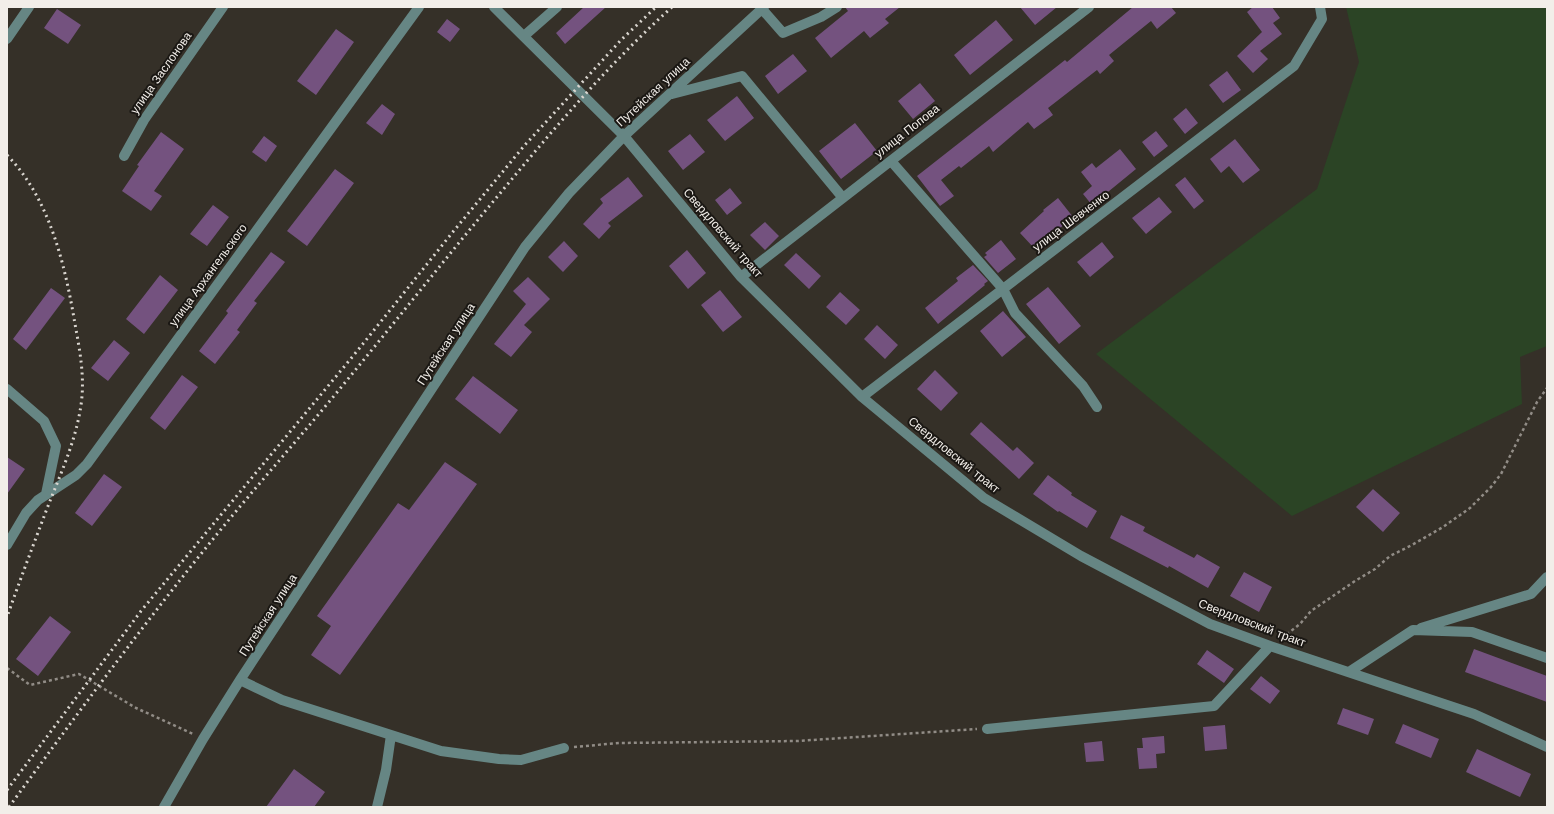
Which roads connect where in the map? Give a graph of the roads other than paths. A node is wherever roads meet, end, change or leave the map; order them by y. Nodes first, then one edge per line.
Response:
1 (29, 7) edge
2 (223, 7) edge
3 (494, 7) edge
4 (557, 7) edge
5 (837, 7) edge
6 (1089, 7) edge
7 (1320, 7) edge
8 (415, 8) edge
9 (763, 8) edge
10 (524, 36) junction
11 (7, 39) edge
12 (670, 94) junction
13 (624, 136) junction
14 (124, 156) dead end
15 (891, 161) junction
16 (843, 198) junction
17 (741, 277) junction
18 (1003, 289) junction
19 (7, 390) edge
20 (862, 397) junction
21 (1097, 407) dead end
22 (46, 494) junction
23 (7, 545) edge
24 (1547, 577) edge
25 (1413, 630) junction
26 (1270, 646) junction
27 (1547, 658) edge
28 (1349, 672) junction
29 (240, 680) junction
30 (987, 729) road end
31 (391, 735) junction
32 (1547, 747) edge
33 (564, 748) road end
34 (164, 807) edge
35 (377, 807) edge

1 - 11 street
2 - 14 street, улица Заслонова
3 - 10 street, Свердловский тракт
4 - 10 street
5 - 9 street
6 - 15 street, улица Попова
7 - 18 street, улица Шевченко
8 - 22 street, улица Архангельского
9 - 12 street, Путейская улица
10 - 13 street, Свердловский тракт
12 - 13 street, Путейская улица
12 - 16 street
13 - 17 street, Свердловский тракт
13 - 29 street, Путейская улица
15 - 16 street, улица Попова
15 - 18 street
16 - 17 street, улица Попова
17 - 20 street, Свердловский тракт
18 - 20 street, улица Шевченко
18 - 21 street
19 - 22 street
20 - 26 street, Свердловский тракт
22 - 23 street, улица Архангельского
24 - 25 street
25 - 27 street
25 - 28 street
26 - 28 street, Свердловский тракт
26 - 30 street
28 - 32 street, Свердловский тракт
29 - 31 street
29 - 34 street, Путейская улица
31 - 33 street
31 - 35 street

